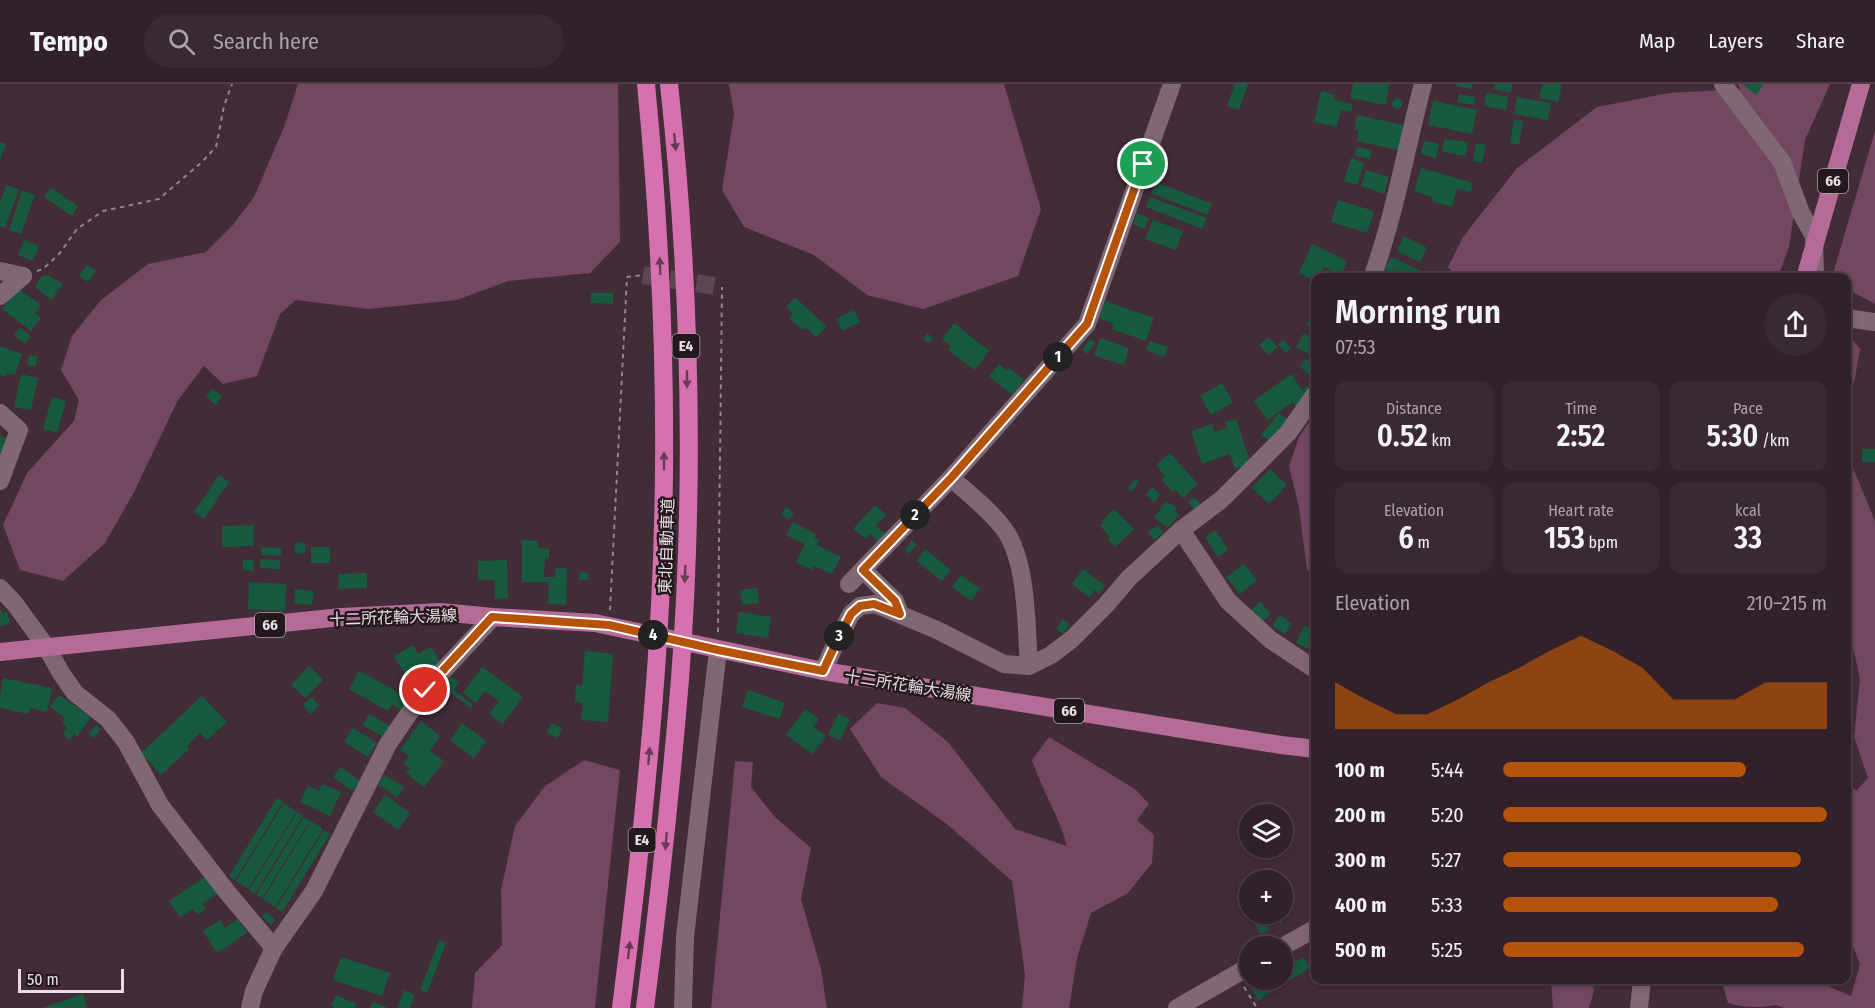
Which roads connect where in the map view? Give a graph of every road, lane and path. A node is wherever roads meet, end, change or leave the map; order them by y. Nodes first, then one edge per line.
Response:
1 (232, 84) edge
2 (646, 84) edge
3 (669, 84) edge
4 (1172, 84) edge
5 (1423, 84) edge
6 (1723, 84) edge
7 (1861, 84) edge
8 (1814, 244) junction
9 (0, 271) edge
10 (1374, 273) edge
11 (1806, 273) edge
12 (1815, 273) edge
13 (23, 276) junction
14 (643, 276) dead end
15 (722, 287) dead end
16 (0, 296) edge
17 (1851, 319) edge
18 (1875, 322) edge
19 (1311, 400) edge
20 (0, 413) edge
21 (951, 478) junction
22 (0, 481) edge
23 (1181, 530) junction
24 (863, 570) junction
25 (849, 584) dead end
26 (0, 588) edge
27 (900, 614) junction
28 (492, 617) junction
29 (609, 625) junction
30 (48, 648) junction
31 (718, 650) junction
32 (0, 652) edge
33 (1029, 666) junction
34 (1311, 667) edge
35 (823, 671) junction
36 (1311, 748) edge
37 (1311, 931) edge
38 (1293, 941) edge
39 (274, 948) junction
40 (1239, 972) edge
41 (1642, 984) edge
42 (1250, 990) edge
43 (250, 1008) edge
44 (621, 1008) edge
45 (645, 1008) edge
46 (683, 1008) edge
47 (1177, 1008) edge
48 (1257, 1008) edge
49 (1639, 1008) edge

1 - 13 path
44 -> 2 highway, 東北自動車道 / E4
3 -> 45 highway, 東北自動車道 / E4
4 - 21 street
5 - 10 street
6 - 8 street
7 - 8 main road, 66
8 - 11 main road, 66
8 - 12 street
9 - 13 street
13 - 16 street
14 - 29 path
15 - 31 path
17 - 18 street
19 - 23 street
20 - 22 street
21 - 24 street
21 - 33 street
23 - 33 street
23 - 34 street
24 - 25 street
24 - 27 street
26 - 30 street
27 - 33 street
27 - 35 street
28 - 29 main road, 十二所花輪大湯線 / 66
28 - 30 main road, 十二所花輪大湯線 / 66
28 - 39 street
29 - 31 main road, 十二所花輪大湯線 / 66
30 - 32 main road, 十二所花輪大湯線 / 66
30 - 39 street
31 - 35 main road, 十二所花輪大湯線 / 66
31 - 46 street
35 - 36 main road, 十二所花輪大湯線 / 66
37 - 38 street
39 - 43 street
40 - 47 street
41 - 49 street
42 - 48 path

